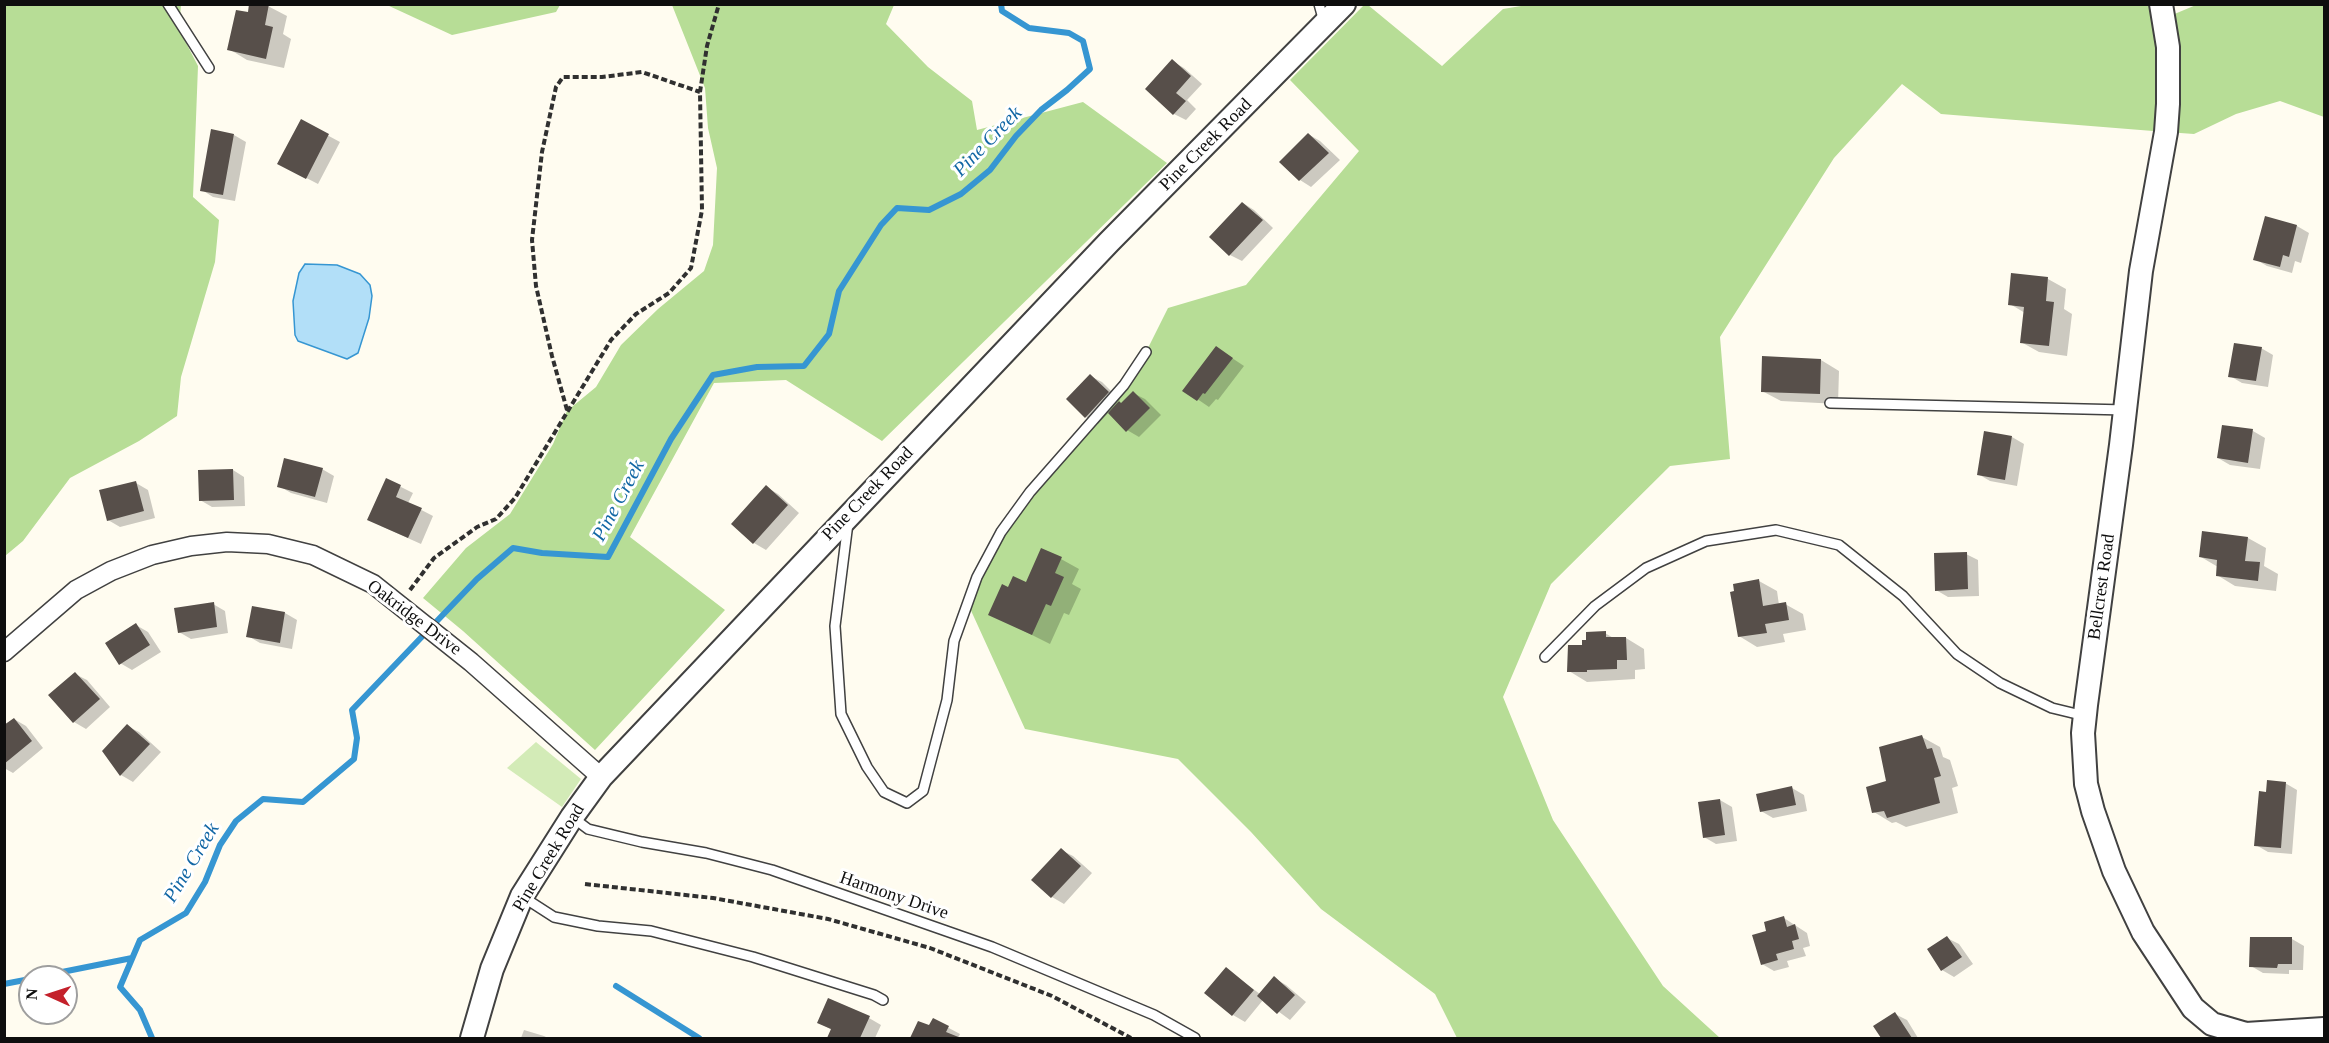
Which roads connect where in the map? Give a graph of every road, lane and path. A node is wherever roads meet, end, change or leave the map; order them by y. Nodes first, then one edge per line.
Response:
1 (168, 4) edge
2 (719, 4) edge
3 (1344, 4) edge
4 (2162, 4) edge
5 (1322, 14) edge
6 (209, 68) dead end
7 (700, 92) junction
8 (1146, 352) dead end
9 (1830, 403) dead end
10 (2126, 410) junction
11 (567, 411) junction
12 (849, 515) junction
13 (398, 604) junction
14 (4, 652) edge
15 (1545, 657) dead end
16 (2085, 716) junction
17 (601, 777) junction
18 (572, 817) junction
19 (585, 884) dead end
20 (522, 896) junction
21 (883, 1000) dead end
22 (2325, 1029) edge
23 (2213, 1031) edge
24 (472, 1038) edge
25 (1131, 1038) edge
26 (1195, 1038) edge

1 - 6 lane
2 - 7 path
3 - 5 street, Pine Creek Road
4 - 10 street, Bellcrest Road
5 - 12 street, Pine Creek Road
7 - 11 path
7 - 11 path
8 - 12 lane
9 - 10 lane
10 - 16 street, Bellcrest Road
11 - 13 path
12 - 17 street, Pine Creek Road
13 - 14 street, Oakridge Drive
13 - 17 street, Oakridge Drive
15 - 16 lane
16 - 23 street, Bellcrest Road
17 - 18 street, Pine Creek Road
18 - 20 street, Pine Creek Road
18 - 26 lane, Harmony Drive
19 - 25 path
20 - 21 lane
20 - 24 street, Pine Creek Road
22 - 23 street, Bellcrest Road

